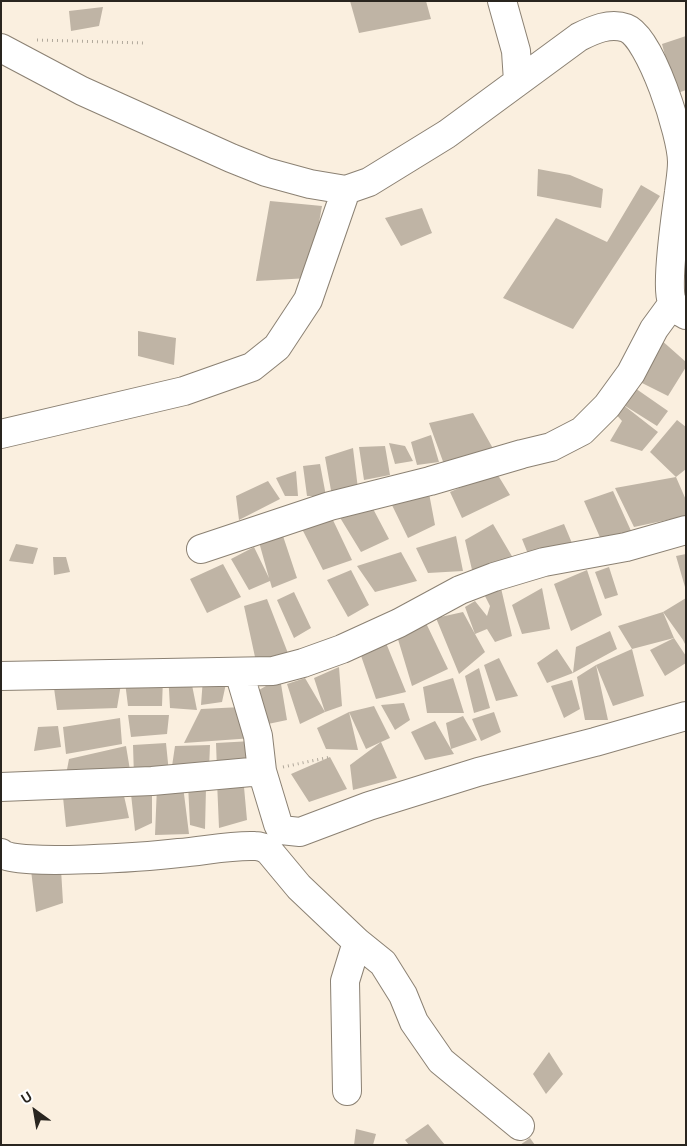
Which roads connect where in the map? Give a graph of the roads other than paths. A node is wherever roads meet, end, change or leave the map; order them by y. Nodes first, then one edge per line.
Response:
1 (502, 1) edge
2 (1, 48) edge
3 (518, 81) junction
4 (679, 108) edge
5 (684, 160) edge
6 (346, 190) junction
7 (679, 309) edge
8 (1, 434) edge
9 (686, 530) edge
10 (201, 548) dead end
11 (239, 672) junction
12 (1, 676) edge
13 (686, 716) edge
14 (262, 771) junction
15 (1, 788) edge
16 (281, 830) junction
17 (256, 846) junction
18 (1, 853) edge
19 (357, 942) junction
20 (347, 1091) dead end
21 (520, 1126) dead end

1 - 3 street
2 - 6 street
3 - 4 street
3 - 6 street
4 - 5 street
5 - 7 street
6 - 8 street
7 - 10 street
9 - 11 street
11 - 12 street
11 - 14 street
13 - 16 street
14 - 15 street
14 - 16 street
16 - 17 street
17 - 18 street
17 - 19 street
19 - 20 street
19 - 21 street

